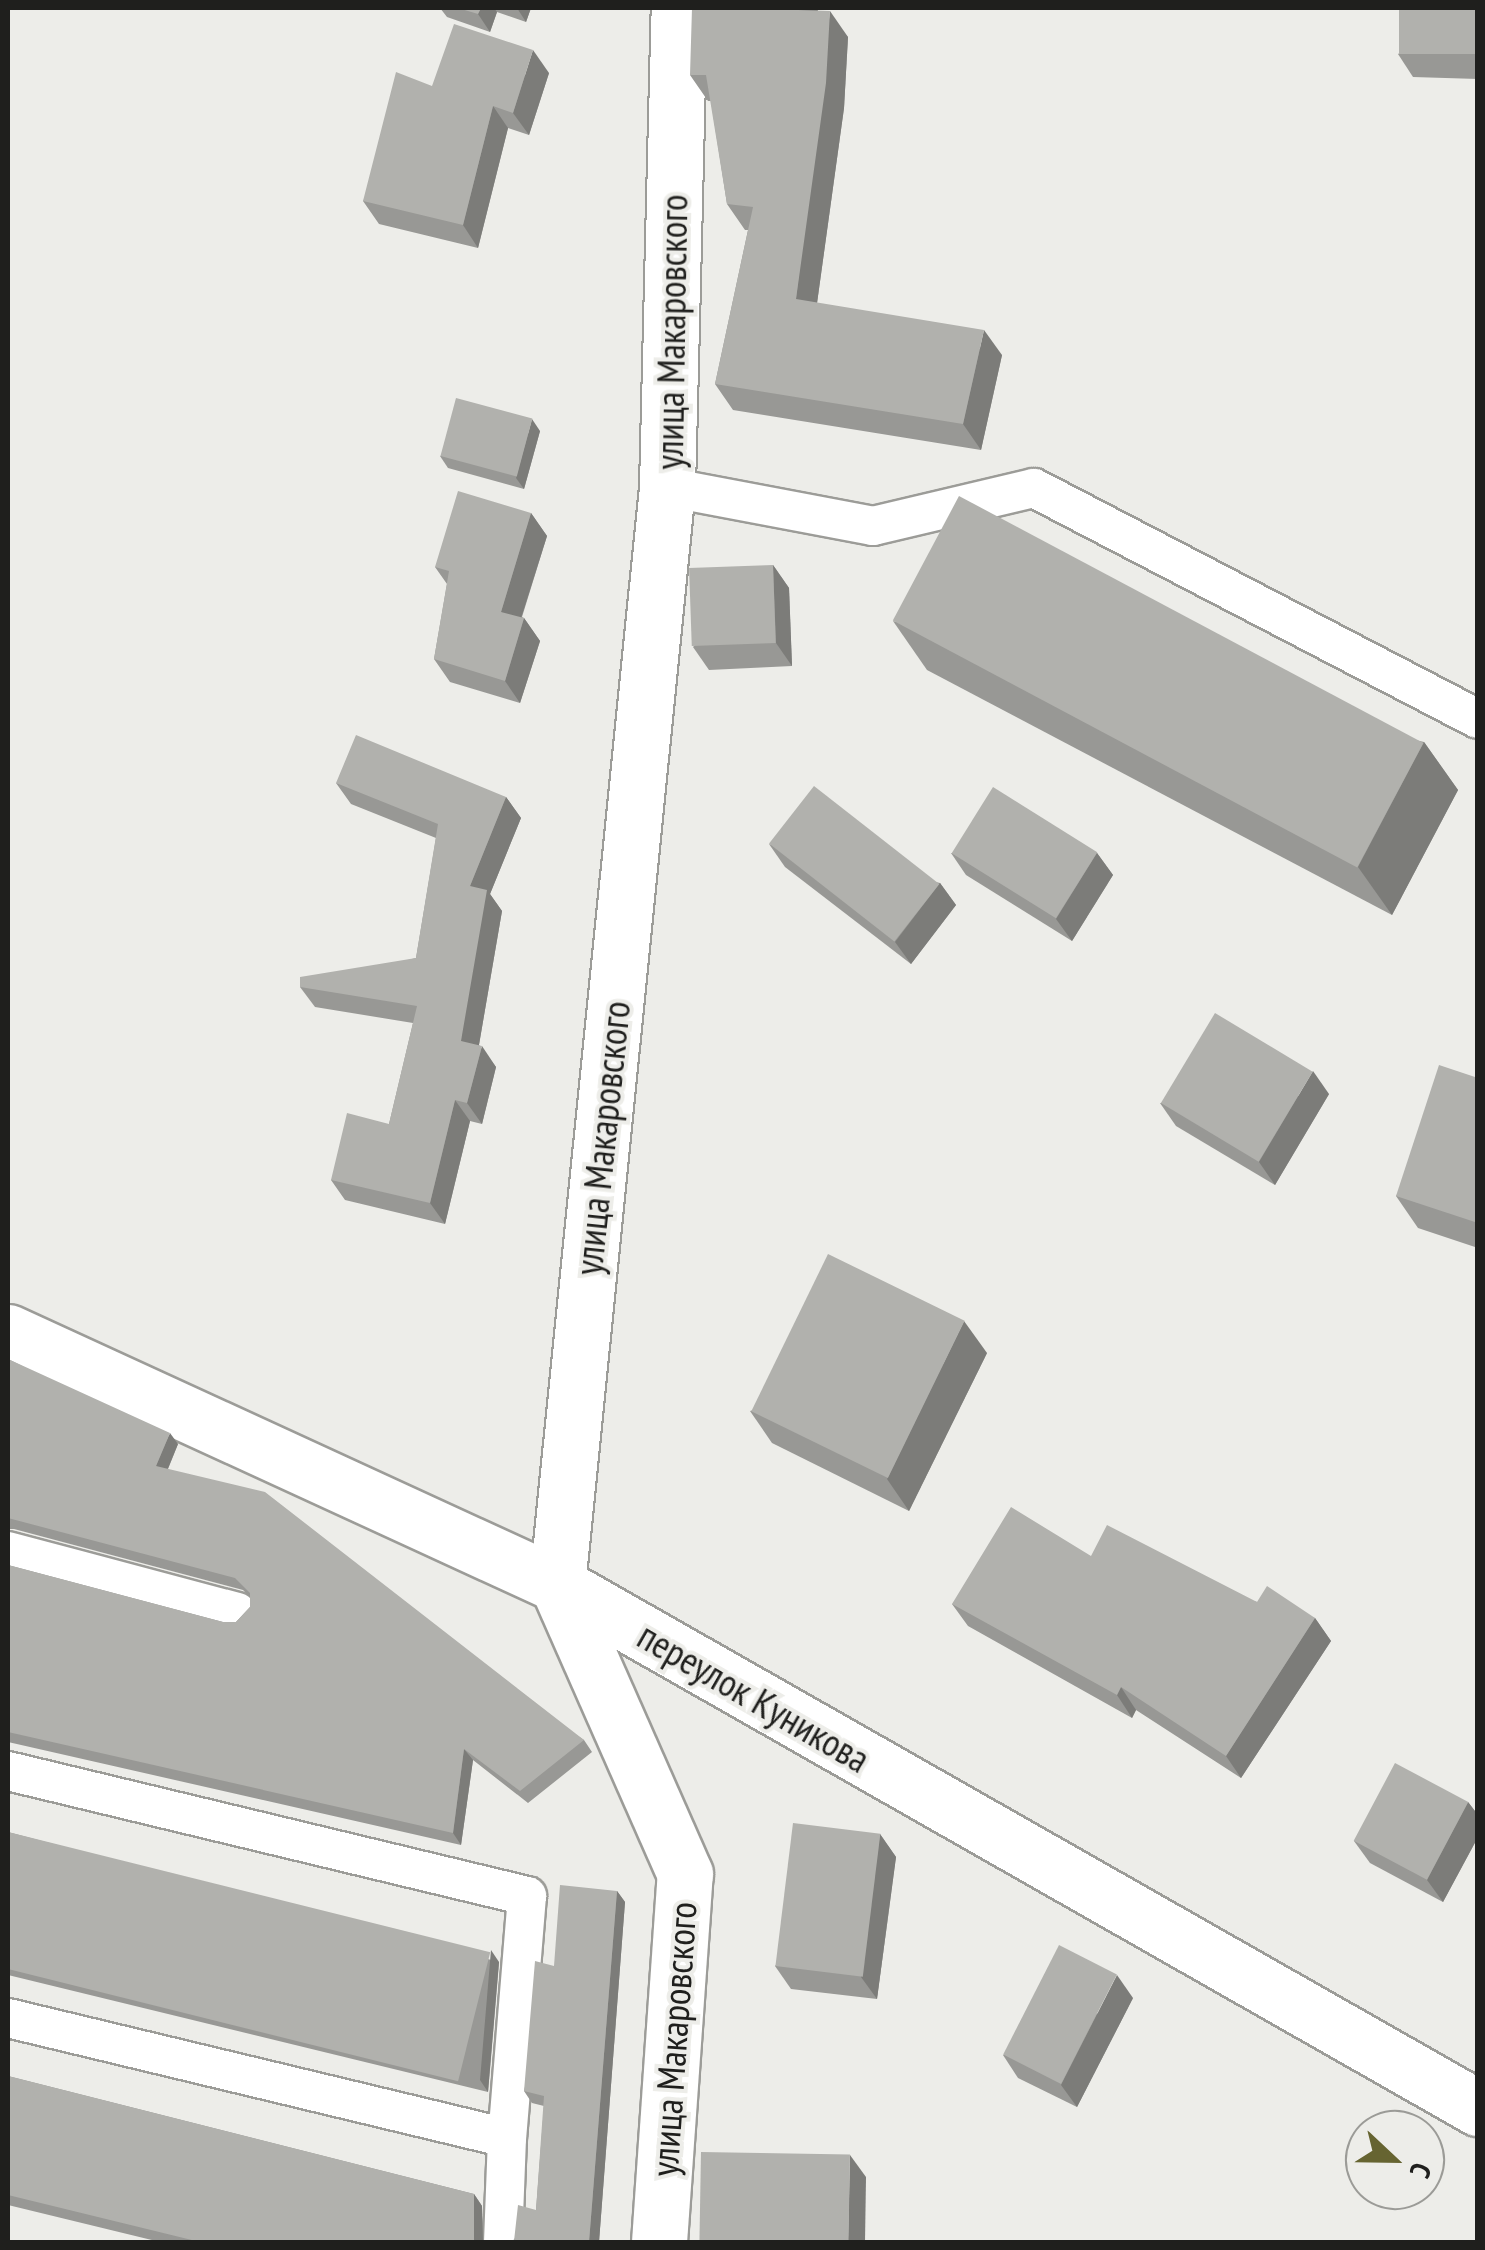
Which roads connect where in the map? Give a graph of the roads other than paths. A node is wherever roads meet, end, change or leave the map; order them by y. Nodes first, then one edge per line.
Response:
1 (679, 8) edge
2 (668, 488) junction
3 (1478, 719) edge
4 (8, 1332) edge
5 (8, 1552) edge
6 (557, 1584) junction
7 (236, 1612) dead end
8 (8, 1771) edge
9 (8, 2018) edge
10 (1478, 2108) edge
11 (507, 2138) junction
12 (504, 2242) edge
13 (659, 2242) edge

1 - 2 street, улица Макаровского
2 - 3 lane
2 - 6 street, улица Макаровского
4 - 6 street, переулок Куникова
5 - 7 lane
6 - 10 street, переулок Куникова
6 - 13 street, улица Макаровского
8 - 11 lane
9 - 11 lane
11 - 12 lane

